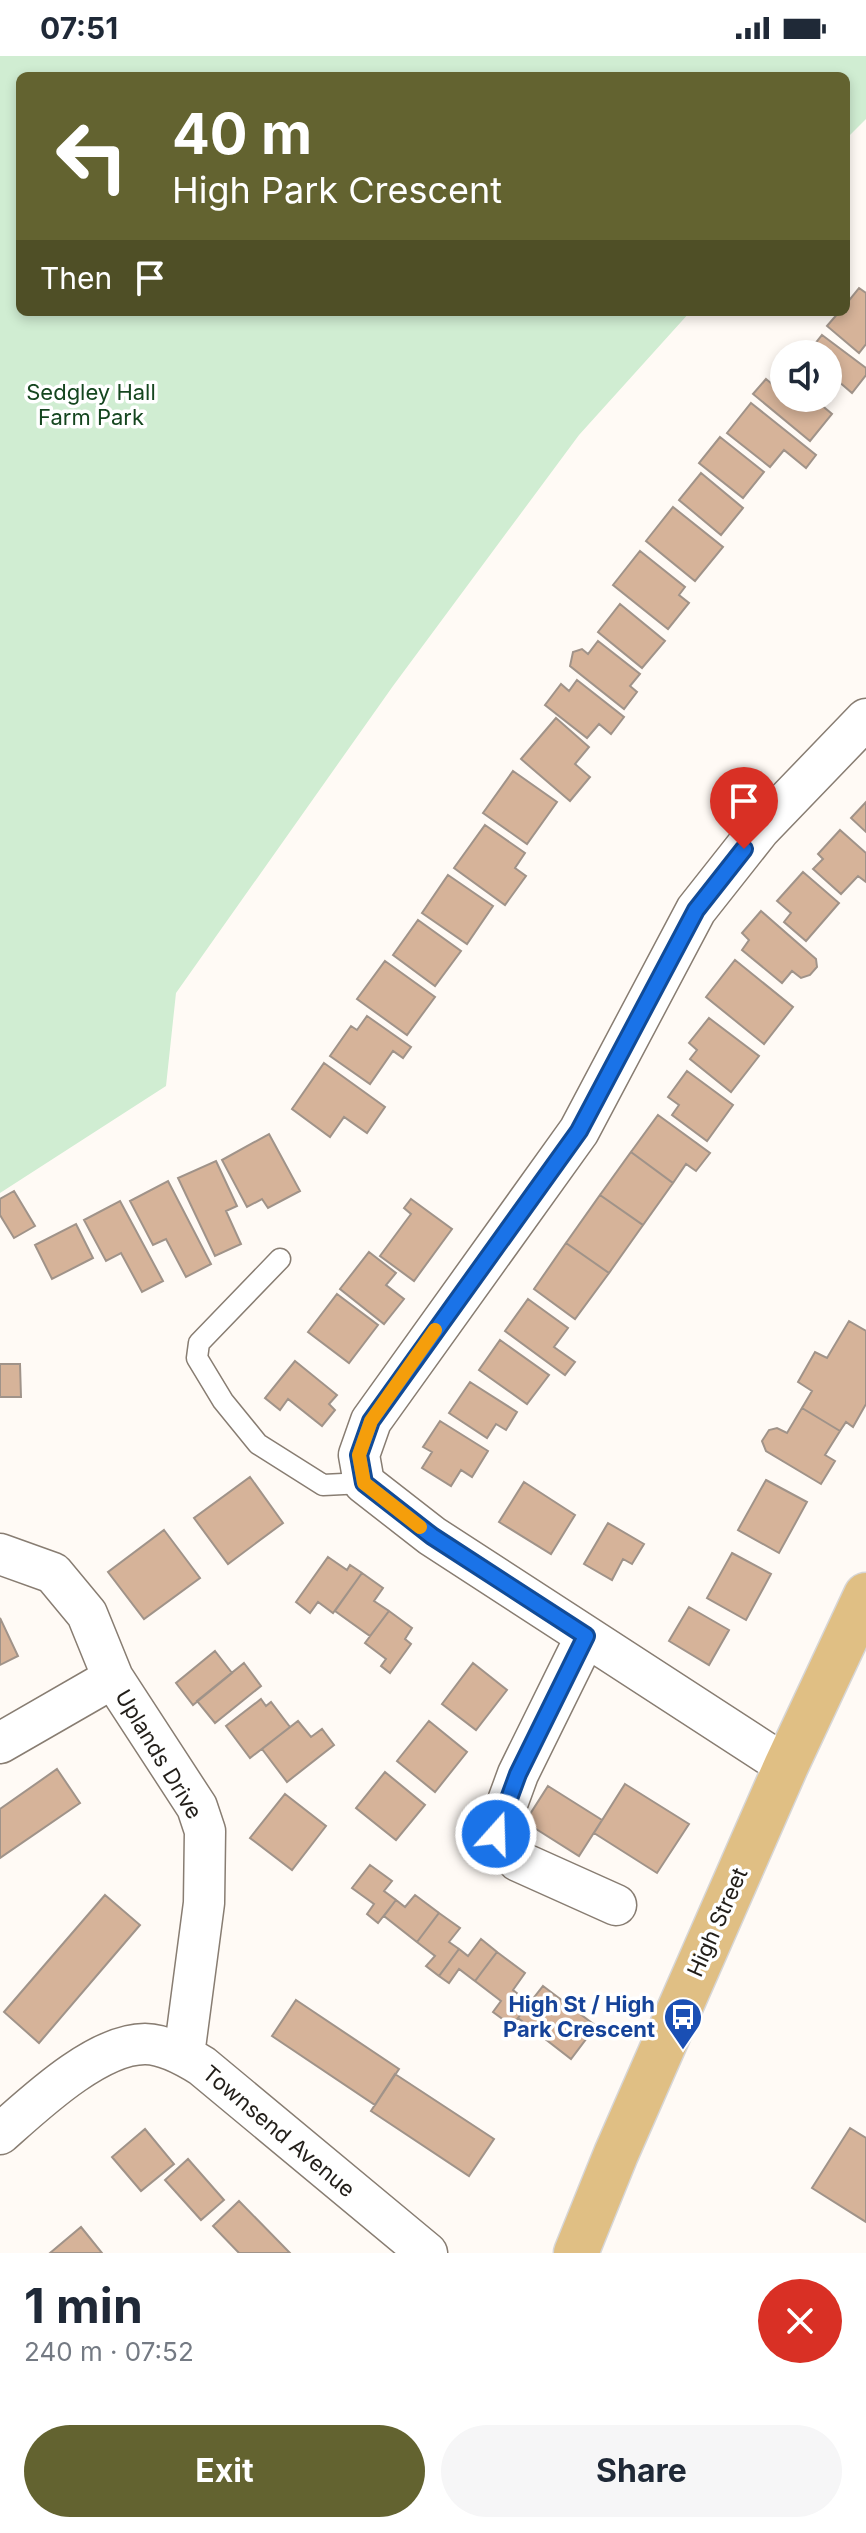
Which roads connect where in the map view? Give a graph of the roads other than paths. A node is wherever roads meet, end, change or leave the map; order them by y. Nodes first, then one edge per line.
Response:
1 (866, 719) edge
2 (280, 1259) dead end
3 (364, 1483) junction
4 (0, 1554) edge
5 (866, 1595) edge
6 (586, 1636) junction
7 (113, 1678) junction
8 (0, 1743) edge
9 (786, 1766) junction
10 (616, 1905) dead end
11 (184, 2055) junction
12 (0, 2134) edge
13 (427, 2253) edge
14 (576, 2253) edge

1 - 3 street
2 - 3 lane
3 - 6 street
4 - 7 street, Uplands Drive
5 - 9 main road, High Street
6 - 9 street
6 - 10 street
7 - 8 street
7 - 11 street, Uplands Drive
9 - 14 main road, High Street
11 - 12 street, Townsend Avenue
11 - 13 street, Townsend Avenue

